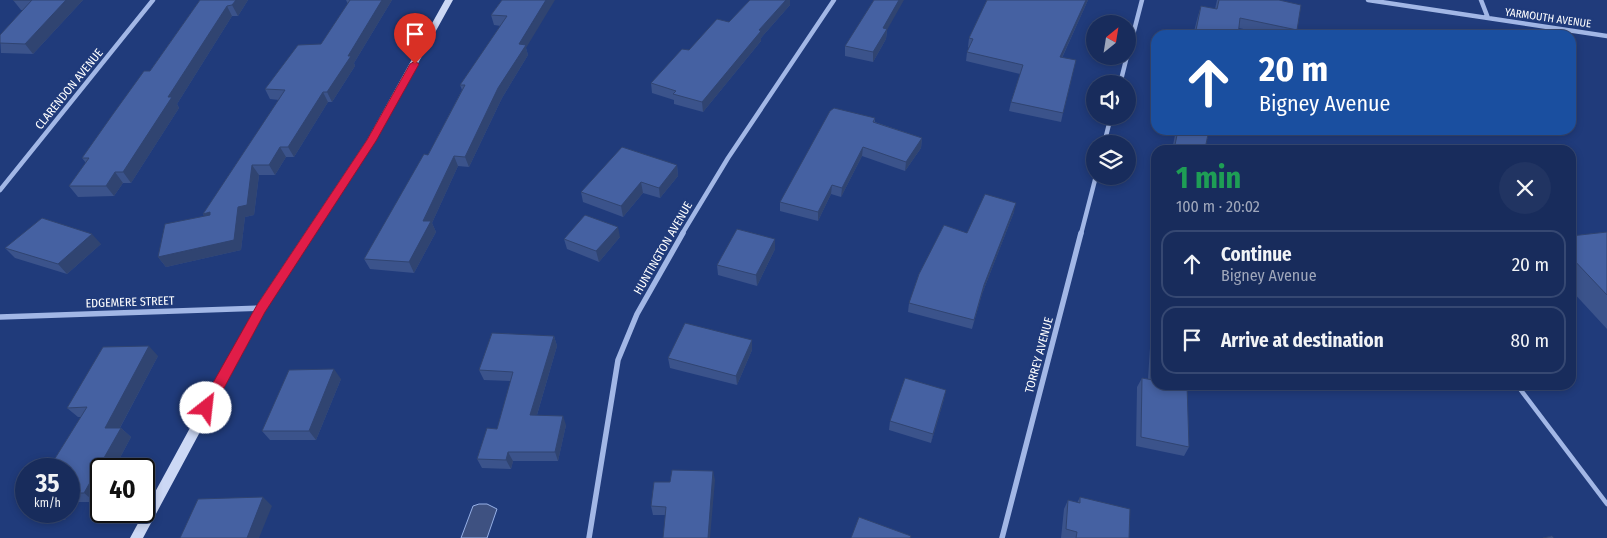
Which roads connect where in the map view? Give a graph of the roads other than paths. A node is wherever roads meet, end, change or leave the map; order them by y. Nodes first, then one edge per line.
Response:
1 (153, 0) edge
2 (449, 0) edge
3 (834, 0) edge
4 (1142, 0) edge
5 (1368, 0) edge
6 (1481, 0) edge
7 (1488, 18) junction
8 (1136, 22) edge
9 (1567, 30) edge
10 (1576, 31) edge
11 (1607, 36) edge
12 (1094, 185) edge
13 (0, 190) edge
14 (261, 308) junction
15 (0, 317) edge
16 (1521, 390) edge
17 (1607, 504) edge
18 (136, 538) edge
19 (589, 538) edge
20 (1002, 538) edge

1 - 13 street, CLARENDON AVENUE
2 - 14 street
3 - 19 street, HUNTINGTON AVENUE
4 - 8 street
5 - 7 street, YARMOUTH AVENUE
6 - 7 street
7 - 9 street, YARMOUTH AVENUE
10 - 11 street, YARMOUTH AVENUE
12 - 20 street, TORREY AVENUE
14 - 15 street, EDGEMERE STREET
14 - 18 street
16 - 17 lane

